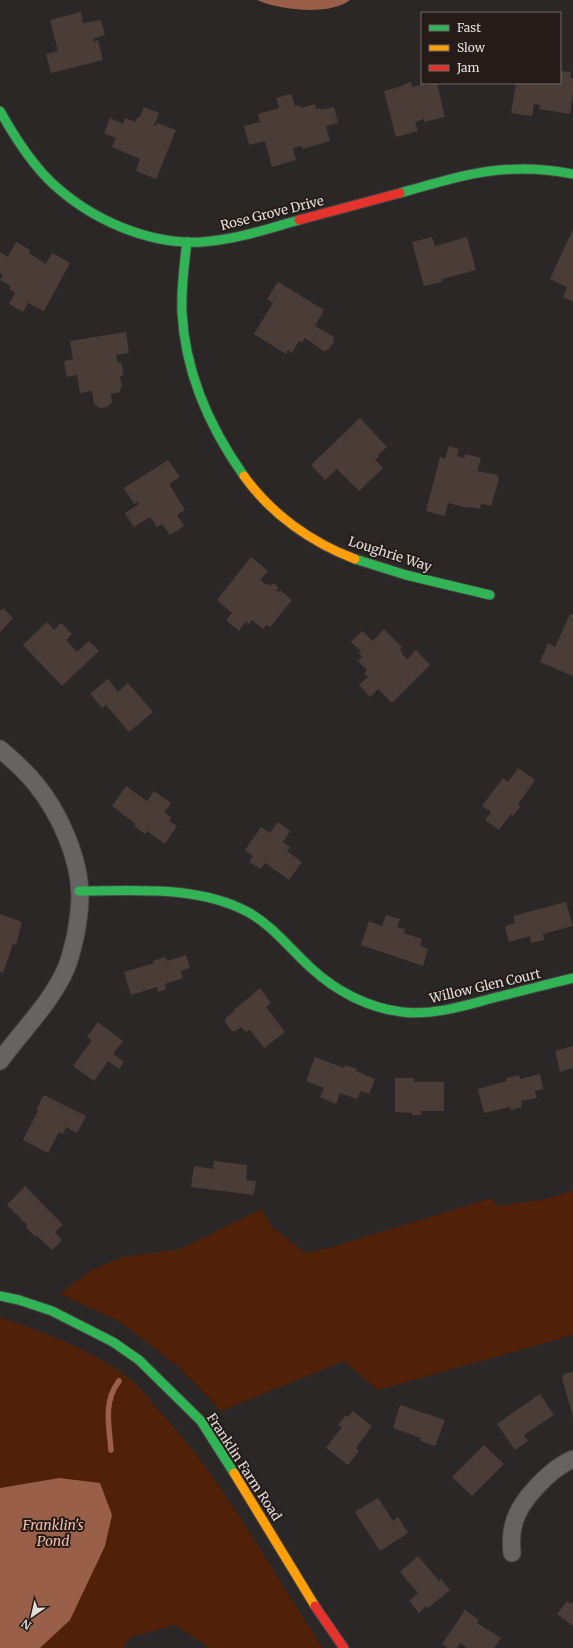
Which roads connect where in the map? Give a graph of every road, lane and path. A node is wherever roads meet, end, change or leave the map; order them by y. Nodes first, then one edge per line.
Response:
1 (0, 111) edge
2 (573, 174) edge
3 (187, 242) junction
4 (490, 595) dead end
5 (0, 749) edge
6 (79, 891) junction
7 (573, 978) edge
8 (0, 1062) edge
9 (0, 1296) edge
10 (573, 1459) edge
11 (512, 1554) dead end
12 (344, 1648) edge

1 - 3 street, Rose Grove Drive
2 - 3 street, Rose Grove Drive
3 - 4 street, Loughrie Way
5 - 6 street
6 - 7 street, Willow Glen Court
6 - 8 street
9 - 12 street, Franklin Farm Road
10 - 11 street

